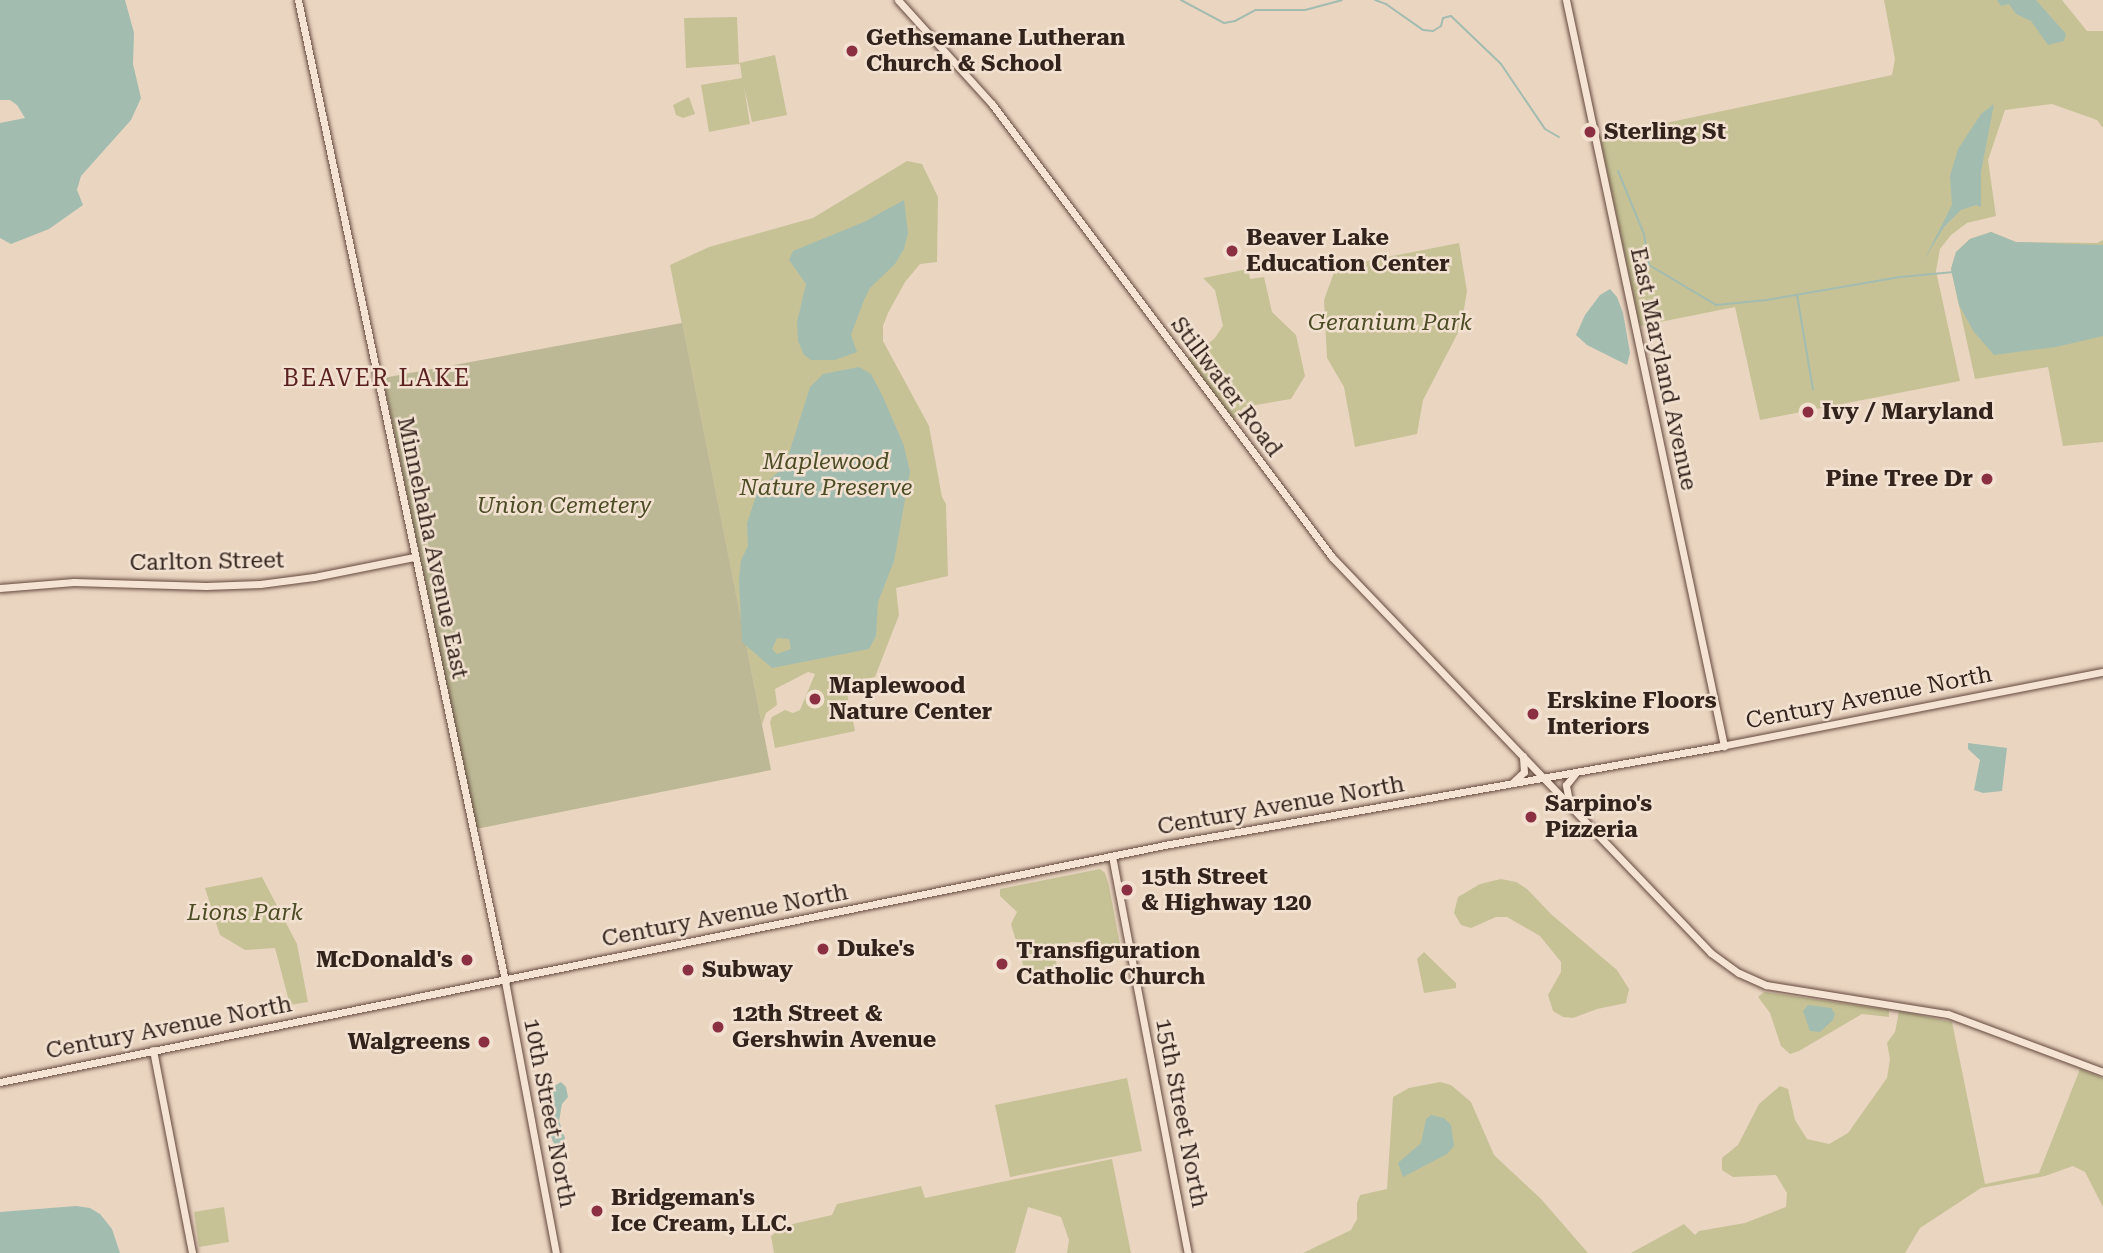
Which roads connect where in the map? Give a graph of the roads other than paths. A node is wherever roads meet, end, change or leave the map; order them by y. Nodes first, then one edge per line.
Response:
1 (299, 0) edge
2 (898, 0) edge
3 (1566, 0) edge
4 (414, 557) junction
5 (0, 588) edge
6 (2103, 673) edge
7 (1724, 746) junction
8 (1523, 755) junction
9 (1580, 772) junction
10 (1545, 778) junction
11 (1506, 785) junction
12 (1571, 805) junction
13 (1112, 856) junction
14 (505, 981) junction
15 (153, 1050) junction
16 (2103, 1072) edge
17 (0, 1082) edge
18 (192, 1253) edge
19 (556, 1253) edge
20 (1188, 1253) edge

1 - 4 main road, Minnehaha Avenue East
2 - 8 main road, Stillwater Road
3 - 7 main road, East Maryland Avenue
4 - 5 main road, Carlton Street
4 - 14 main road, Minnehaha Avenue East
6 - 7 main road, Century Avenue North
7 - 9 main road, Century Avenue North
8 - 10 main road, Stillwater Road
8 - 11 main road
9 - 10 main road, Century Avenue North
9 - 12 main road
10 - 11 main road, Century Avenue North
10 - 12 main road, Stillwater Road
11 - 13 main road, Century Avenue North
12 - 16 main road, Stillwater Road
13 - 14 main road, Century Avenue North
13 - 20 main road, 15th Street North
14 - 15 main road, Century Avenue North
14 - 19 main road, 10th Street North
15 - 17 main road, Century Avenue North
15 - 18 main road

